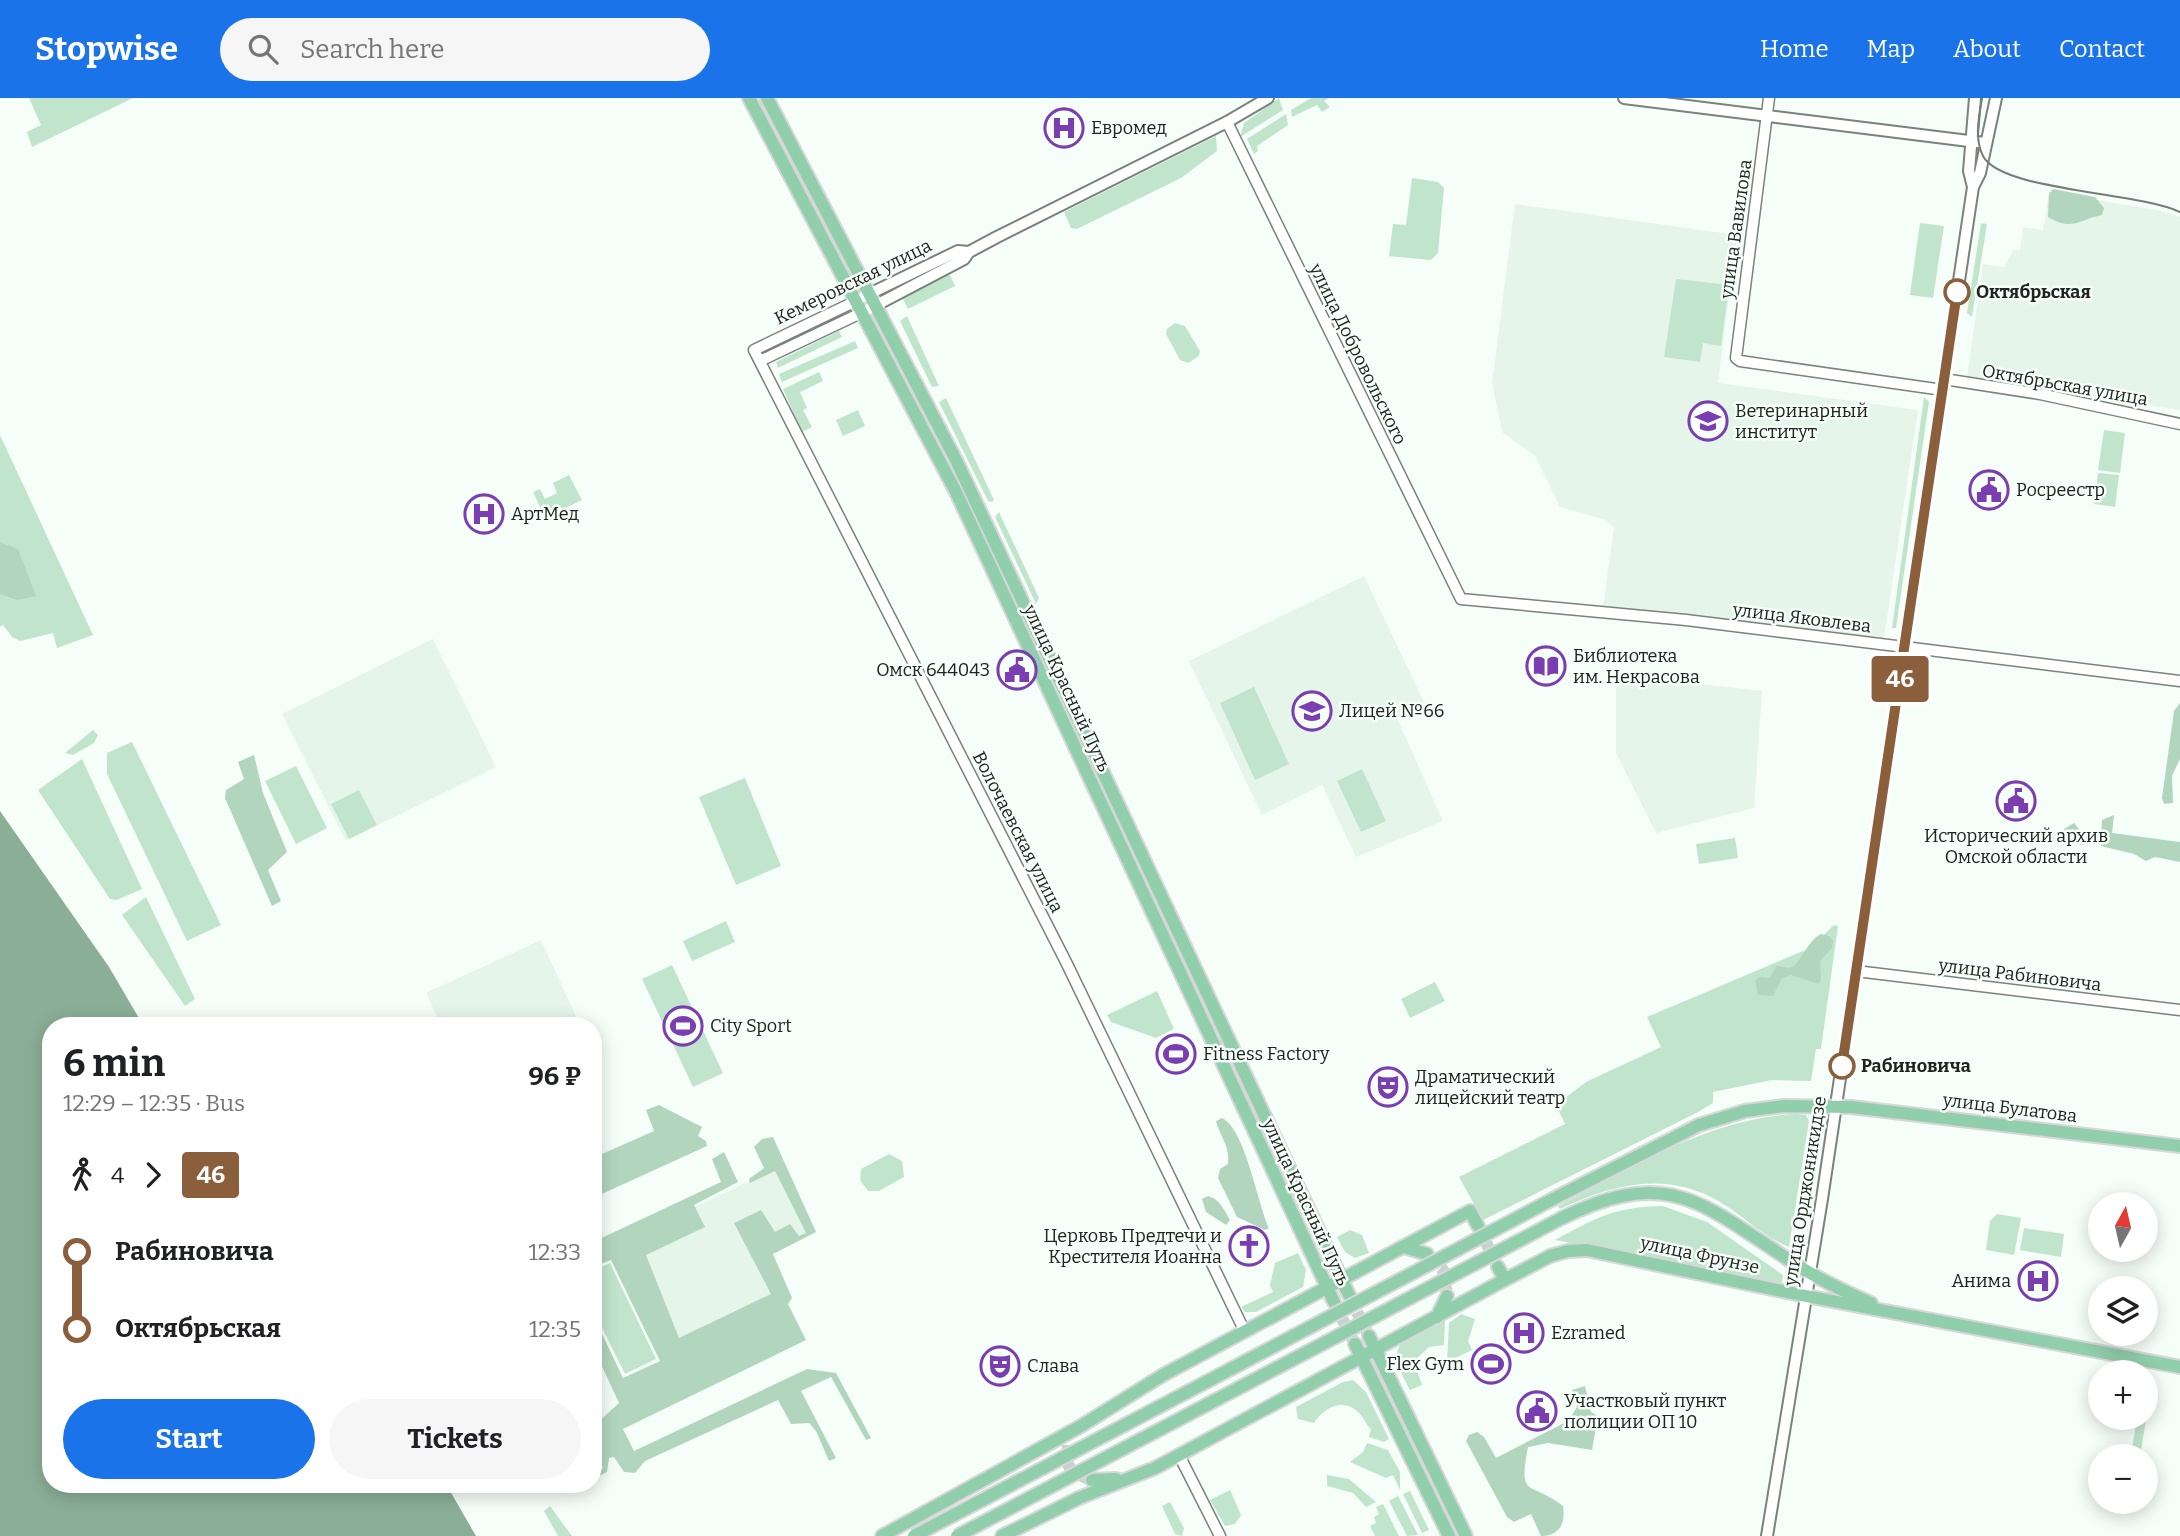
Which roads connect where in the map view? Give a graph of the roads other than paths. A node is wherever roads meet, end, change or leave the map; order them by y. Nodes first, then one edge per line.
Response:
1 (749, 98) edge
2 (767, 98) edge
3 (1624, 98) edge
4 (1769, 98) edge
5 (1975, 98) edge
6 (1996, 98) edge
7 (1263, 99) edge
8 (1768, 114) junction
9 (1227, 122) junction
10 (1970, 141) junction
11 (1985, 143) junction
12 (1973, 187) junction
13 (873, 299) junction
14 (859, 307) junction
15 (754, 349) joint
16 (760, 361) junction
17 (1740, 361) joint
18 (1944, 384) junction
19 (2180, 424) edge
20 (1461, 599) joint
21 (1905, 646) junction
22 (2180, 681) edge
23 (1084, 735) junction
24 (1073, 743) junction
25 (1856, 971) junction
26 (2180, 1010) edge
27 (1836, 1106) junction
28 (2180, 1146) edge
29 (1478, 1226) dead end
30 (1404, 1247) junction
31 (1427, 1254) tunnel mouth
32 (1498, 1267) tunnel mouth
33 (1810, 1272) junction
34 (1505, 1280) junction
35 (1342, 1281) junction
36 (1327, 1289) junction
37 (1349, 1295) tunnel mouth
38 (1447, 1296) tunnel mouth
39 (1806, 1296) junction
40 (1334, 1302) tunnel mouth
41 (1893, 1312) junction
42 (1437, 1317) junction
43 (1245, 1332) junction
44 (1369, 1336) tunnel mouth
45 (1355, 1344) tunnel mouth
46 (1376, 1350) junction
47 (1362, 1357) junction
48 (2180, 1367) edge
49 (1081, 1426) junction
50 (1068, 1445) dead end
51 (1179, 1455) junction
52 (1130, 1478) junction
53 (1092, 1480) tunnel mouth
54 (882, 1536) edge
55 (914, 1536) edge
56 (957, 1536) edge
57 (1002, 1536) edge
58 (1220, 1536) edge
59 (1449, 1536) edge
60 (1466, 1536) edge
61 (1767, 1536) edge

1 - 14 main road, улица Красный Путь
2 - 13 main road, улица Красный Путь
3 - 8 main road
4 - 8 street, улица Вавилова
5 - 10 main road, улица Орджоникидзе
6 - 11 main road, улица Орджоникидзе
7 - 9 main road, Кемеровская улица
8 - 10 main road
8 - 17 street, улица Вавилова
9 - 13 main road, Кемеровская улица
9 - 20 street, улица Добровольского
10 - 11 main road
10 - 12 main road, улица Орджоникидзе
11 - 12 main road, улица Орджоникидзе
12 - 18 main road, улица Орджоникидзе
13 - 14 main road, Кемеровская улица
13 - 23 main road, улица Красный Путь
14 - 15 street, Кемеровская улица
14 - 16 street, Кемеровская улица
14 - 24 main road, улица Красный Путь
15 - 16 street, Волочаевская улица
16 - 43 street, Волочаевская улица
17 - 18 street, Октябрьская улица
18 - 19 street, Октябрьская улица
18 - 21 main road, улица Орджоникидзе
20 - 21 street, улица Яковлева
21 - 22 street, улица Яковлева
21 - 25 main road, улица Орджоникидзе
23 - 24 main road
23 - 35 main road, улица Красный Путь
24 - 36 main road, улица Красный Путь
25 - 26 street, улица Рабиновича
25 - 27 main road, улица Орджоникидзе
27 - 28 main road, улица Булатова
27 - 33 main road, улица Орджоникидзе
27 - 55 main road, улица Булатова, bridge
29 - 30 main road
30 - 31 main road
30 - 35 main road
32 - 34 main road
33 - 39 main road, улица Орджоникидзе
33 - 41 main road, улица Фрунзе
33 - 56 main road, улица Фрунзе, bridge
34 - 39 main road, улица Фрунзе
34 - 42 main road, улица Фрунзе
35 - 36 main road
35 - 37 main road, улица Красный Путь
36 - 40 main road, улица Красный Путь
36 - 43 main road
38 - 42 main road
39 - 41 main road, улица Фрунзе
39 - 61 main road, улица Орджоникидзе
41 - 48 main road, улица Фрунзе
42 - 46 main road, улица Фрунзе
43 - 49 main road
44 - 46 main road
45 - 47 main road
46 - 47 main road, улица Фрунзе
46 - 60 main road
47 - 51 main road, улица Фрунзе
47 - 59 main road
49 - 50 main road
49 - 54 main road
51 - 52 main road, улица Фрунзе
51 - 58 street
52 - 53 main road
52 - 57 main road, улица Фрунзе

